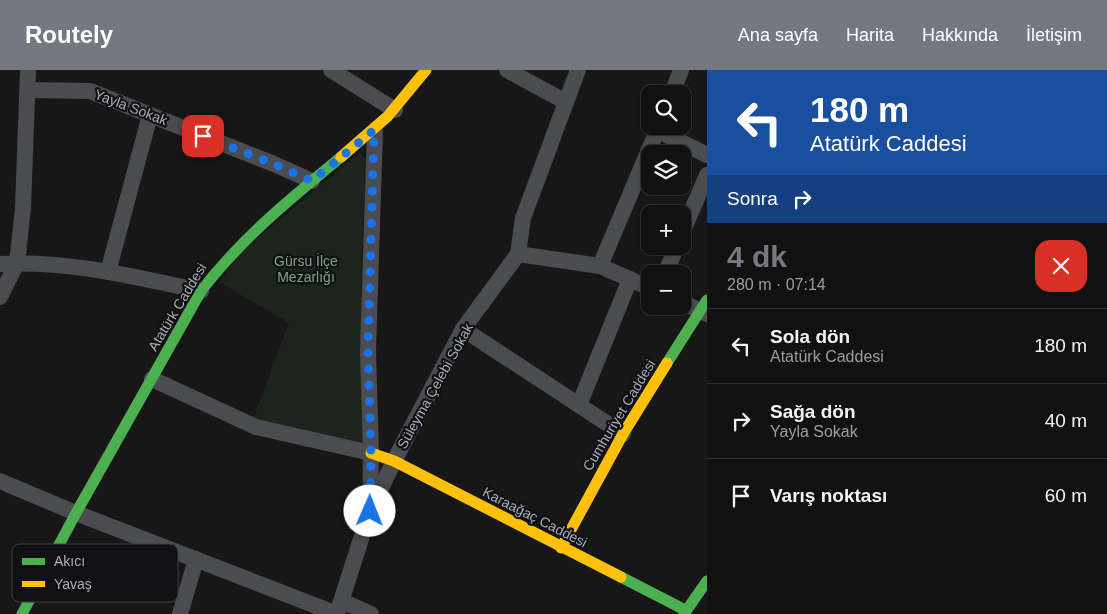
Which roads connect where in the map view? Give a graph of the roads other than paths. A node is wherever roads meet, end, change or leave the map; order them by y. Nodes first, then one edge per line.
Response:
1 (28, 70) edge
2 (331, 70) edge
3 (426, 70) edge
4 (507, 70) edge
5 (578, 70) edge
6 (681, 70) edge
7 (675, 85) edge
8 (28, 90) junction
9 (566, 102) junction
10 (395, 110) junction
11 (150, 115) junction
12 (374, 130) junction
13 (655, 135) edge
14 (671, 135) edge
15 (707, 155) edge
16 (707, 175) edge
17 (312, 181) junction
18 (691, 212) edge
19 (518, 254) junction
20 (17, 263) junction
21 (0, 264) edge
22 (600, 266) junction
23 (108, 272) junction
24 (630, 279) junction
25 (641, 284) edge
26 (201, 291) junction
27 (0, 297) edge
28 (691, 304) edge
29 (705, 308) edge
30 (463, 329) junction
31 (152, 379) junction
32 (579, 405) junction
33 (623, 434) junction
34 (371, 453) junction
35 (394, 461) junction
36 (0, 481) edge
37 (370, 511) junction
38 (76, 513) junction
39 (59, 544) edge
40 (157, 544) edge
41 (561, 548) junction
42 (178, 552) edge
43 (196, 559) junction
44 (707, 580) edge
45 (28, 602) edge
46 (338, 610) edge
47 (688, 613) edge
48 (22, 614) edge
49 (180, 614) edge
50 (371, 614) edge

1 - 8 street
2 - 10 street
3 - 10 main road, Atatürk Caddesi
4 - 9 street
5 - 9 street, Süleyma Çelebi Sokak
6 - 7 street
8 - 11 street, Yayla Sokak
8 - 20 street
9 - 19 street, Süleyma Çelebi Sokak
10 - 12 main road, Atatürk Caddesi
11 - 17 street, Yayla Sokak
11 - 23 street
12 - 17 main road, Atatürk Caddesi
12 - 34 street
13 - 22 street
14 - 15 street
16 - 18 street
17 - 26 main road, Atatürk Caddesi
19 - 22 street
19 - 30 street, Süleyma Çelebi Sokak
20 - 21 street
20 - 23 street
20 - 27 street
22 - 24 street
23 - 26 street
24 - 25 street
24 - 32 street
26 - 31 main road, Atatürk Caddesi
28 - 29 street
29 - 33 main road, Cumhuriyet Caddesi
30 - 32 street
30 - 35 street, Süleyma Çelebi Sokak
31 - 34 street
31 - 38 main road, Atatürk Caddesi
32 - 33 street
33 - 41 main road, Cumhuriyet Caddesi
34 - 35 main road, Karaağaç Caddesi
34 - 37 street
35 - 37 street, Süleyma Çelebi Sokak
35 - 41 main road, Karaağaç Caddesi
36 - 38 street
37 - 46 street
38 - 39 main road, Atatürk Caddesi
38 - 40 street
41 - 47 main road, Karaağaç Caddesi
42 - 43 street
43 - 46 street
43 - 49 street
44 - 47 main road
45 - 48 main road, Atatürk Caddesi
46 - 50 street

